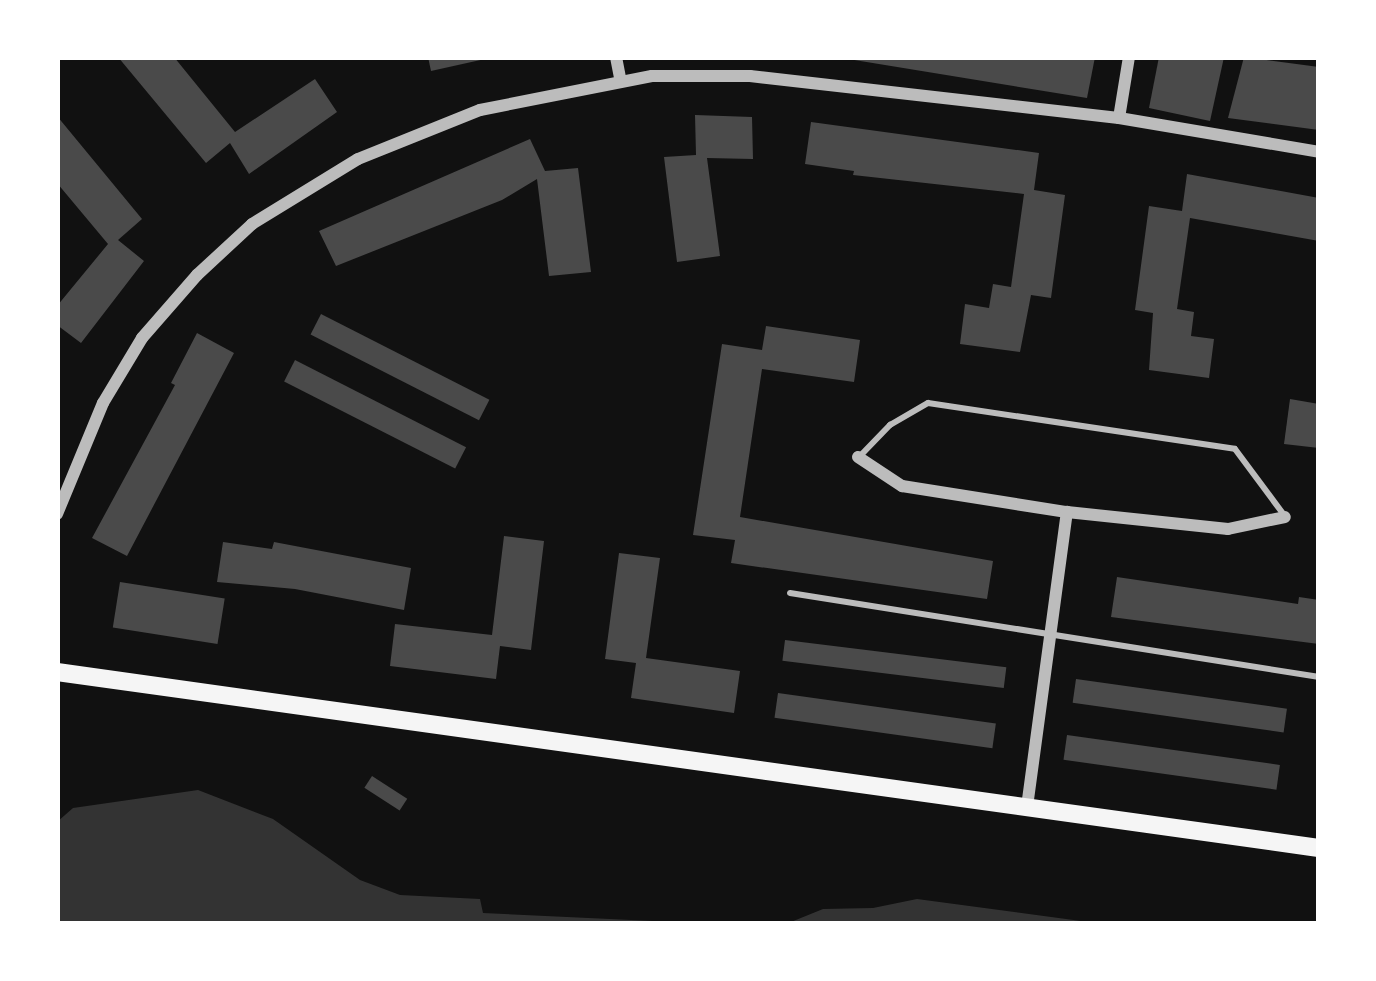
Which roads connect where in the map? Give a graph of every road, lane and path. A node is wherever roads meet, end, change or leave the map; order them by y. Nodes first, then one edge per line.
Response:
1 (616, 57) edge
2 (1129, 57) edge
3 (621, 82) junction
4 (1119, 118) junction
5 (1319, 152) edge
6 (858, 457) joint
7 (1066, 512) junction
8 (57, 514) edge
9 (1286, 517) joint
10 (790, 593) dead end
11 (1051, 632) junction
12 (57, 672) edge
13 (1319, 676) edge
14 (1027, 807) junction
15 (1319, 848) edge

1 - 3 street
2 - 4 street
3 - 4 street
3 - 8 street
4 - 5 street
6 - 7 street
6 - 9 lane
7 - 9 street
7 - 11 street
10 - 11 lane
11 - 13 lane
11 - 14 street
12 - 14 main road
14 - 15 main road

